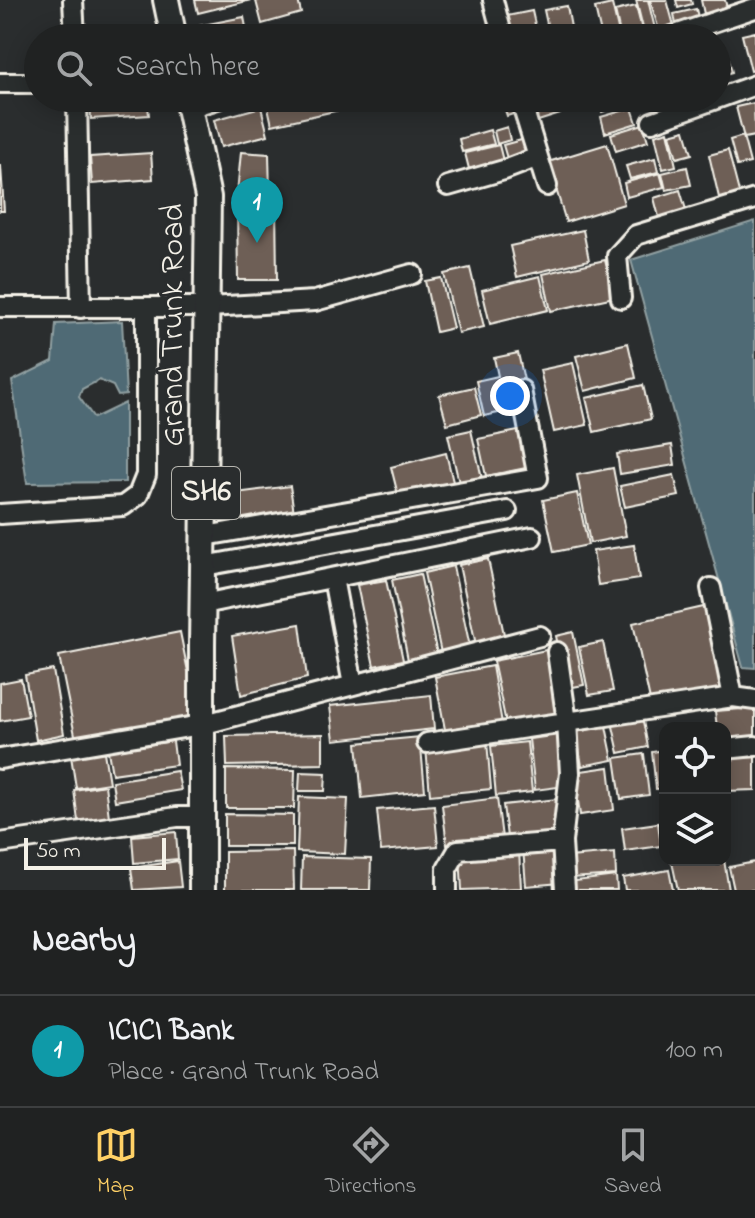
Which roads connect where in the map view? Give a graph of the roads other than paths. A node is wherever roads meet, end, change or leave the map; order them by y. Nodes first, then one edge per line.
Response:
1 (73, 0) edge
2 (166, 0) edge
3 (493, 0) edge
4 (755, 8) edge
5 (74, 24) edge
6 (171, 24) edge
7 (499, 24) edge
8 (708, 24) edge
9 (0, 83) edge
10 (24, 83) edge
11 (755, 85) edge
12 (731, 94) edge
13 (77, 112) edge
14 (190, 112) edge
15 (524, 112) edge
16 (680, 112) edge
17 (652, 122) dead end
18 (538, 157) junction
19 (448, 186) dead end
20 (547, 186) dead end
21 (755, 199) edge
22 (412, 274) dead end
23 (621, 298) dead end
24 (0, 307) edge
25 (209, 307) junction
26 (81, 308) junction
27 (146, 308) junction
28 (521, 390) dead end
29 (507, 511) dead end
30 (0, 514) edge
31 (205, 536) junction
32 (532, 537) dead end
33 (204, 566) junction
34 (333, 578) junction
35 (711, 588) dead end
36 (203, 604) junction
37 (540, 636) dead end
38 (557, 652) dead end
39 (353, 685) junction
40 (733, 697) junction
41 (755, 700) edge
42 (567, 722) junction
43 (201, 725) junction
44 (427, 743) dead end
45 (755, 746) edge
46 (731, 748) edge
47 (0, 759) edge
48 (201, 817) junction
49 (562, 842) junction
50 (0, 843) edge
51 (202, 890) edge
52 (447, 890) edge
53 (565, 890) edge

1 - 5 street
2 - 6 main road
3 - 7 street
4 - 8 street
9 - 10 street
11 - 12 street
13 - 26 street
14 - 25 main road, Grand Trunk Road / SH6
15 - 18 street
16 - 17 street
18 - 19 street
18 - 20 street
21 - 23 street
22 - 25 street
24 - 26 street
25 - 27 street
25 - 31 main road, Grand Trunk Road / SH6
26 - 27 street
27 - 30 street
28 - 31 street
29 - 33 street
31 - 33 main road, Grand Trunk Road / SH6
32 - 34 street
33 - 36 main road, Grand Trunk Road / SH6
34 - 36 street
34 - 39 street
35 - 40 street
36 - 43 main road, Grand Trunk Road / SH6
37 - 39 street
38 - 42 street
39 - 43 street
40 - 41 street
40 - 42 street
42 - 44 street
42 - 49 street
43 - 47 street
43 - 48 main road, Grand Trunk Road / SH6
45 - 46 street
48 - 50 street
48 - 51 main road, Grand Trunk Road / SH6
49 - 52 street
49 - 53 street

